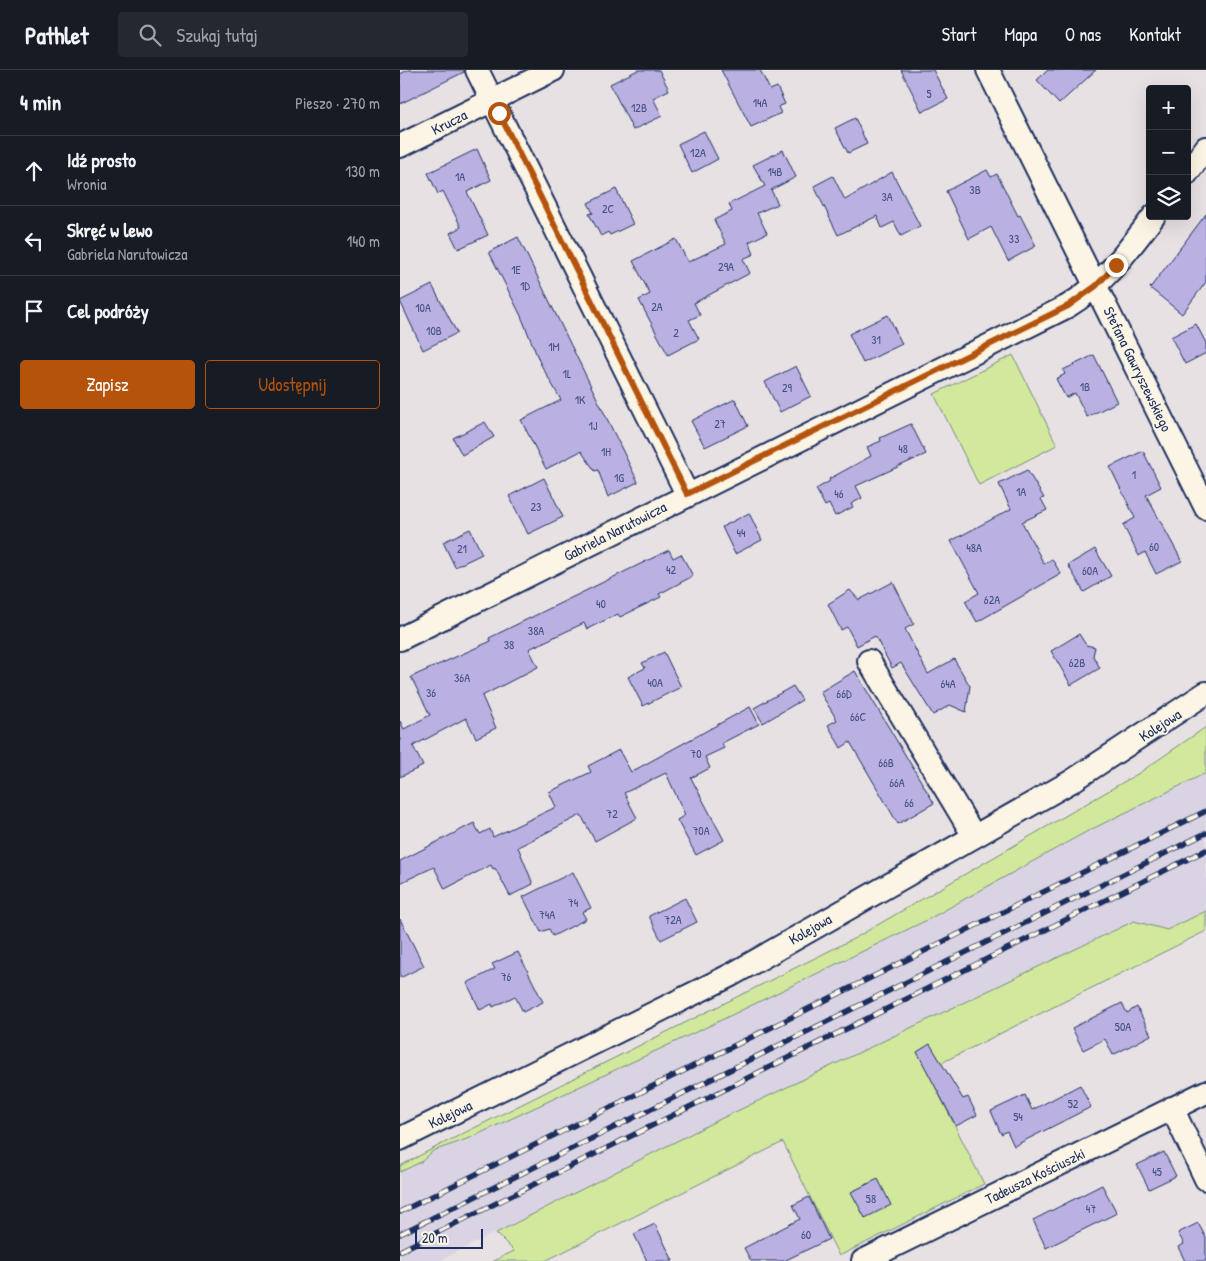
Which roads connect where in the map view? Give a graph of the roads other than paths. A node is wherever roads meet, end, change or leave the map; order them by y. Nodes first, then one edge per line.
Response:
1 (477, 70) edge
2 (553, 70) edge
3 (988, 70) edge
4 (493, 100) junction
5 (400, 146) edge
6 (1206, 148) edge
7 (1191, 168) edge
8 (1151, 220) edge
9 (1096, 286) junction
10 (687, 494) junction
11 (1206, 508) edge
12 (400, 639) edge
13 (869, 661) dead end
14 (1206, 694) edge
15 (974, 836) junction
16 (1206, 1092) edge
17 (1172, 1108) junction
18 (400, 1139) edge
19 (1206, 1179) edge
20 (867, 1260) edge

1 - 4 street
2 - 4 street, Krucza
3 - 9 street, Stefana Gawryszewskiego
4 - 5 street, Krucza
4 - 10 street
6 - 7 street
8 - 9 street, Gabriela Narutowicza
9 - 10 street, Gabriela Narutowicza
9 - 11 street, Stefana Gawryszewskiego
10 - 12 street, Gabriela Narutowicza
13 - 15 street
14 - 15 street, Kolejowa
15 - 18 street, Kolejowa
16 - 17 street, Tadeusza Kościuszki
17 - 19 street
17 - 20 street, Tadeusza Kościuszki

